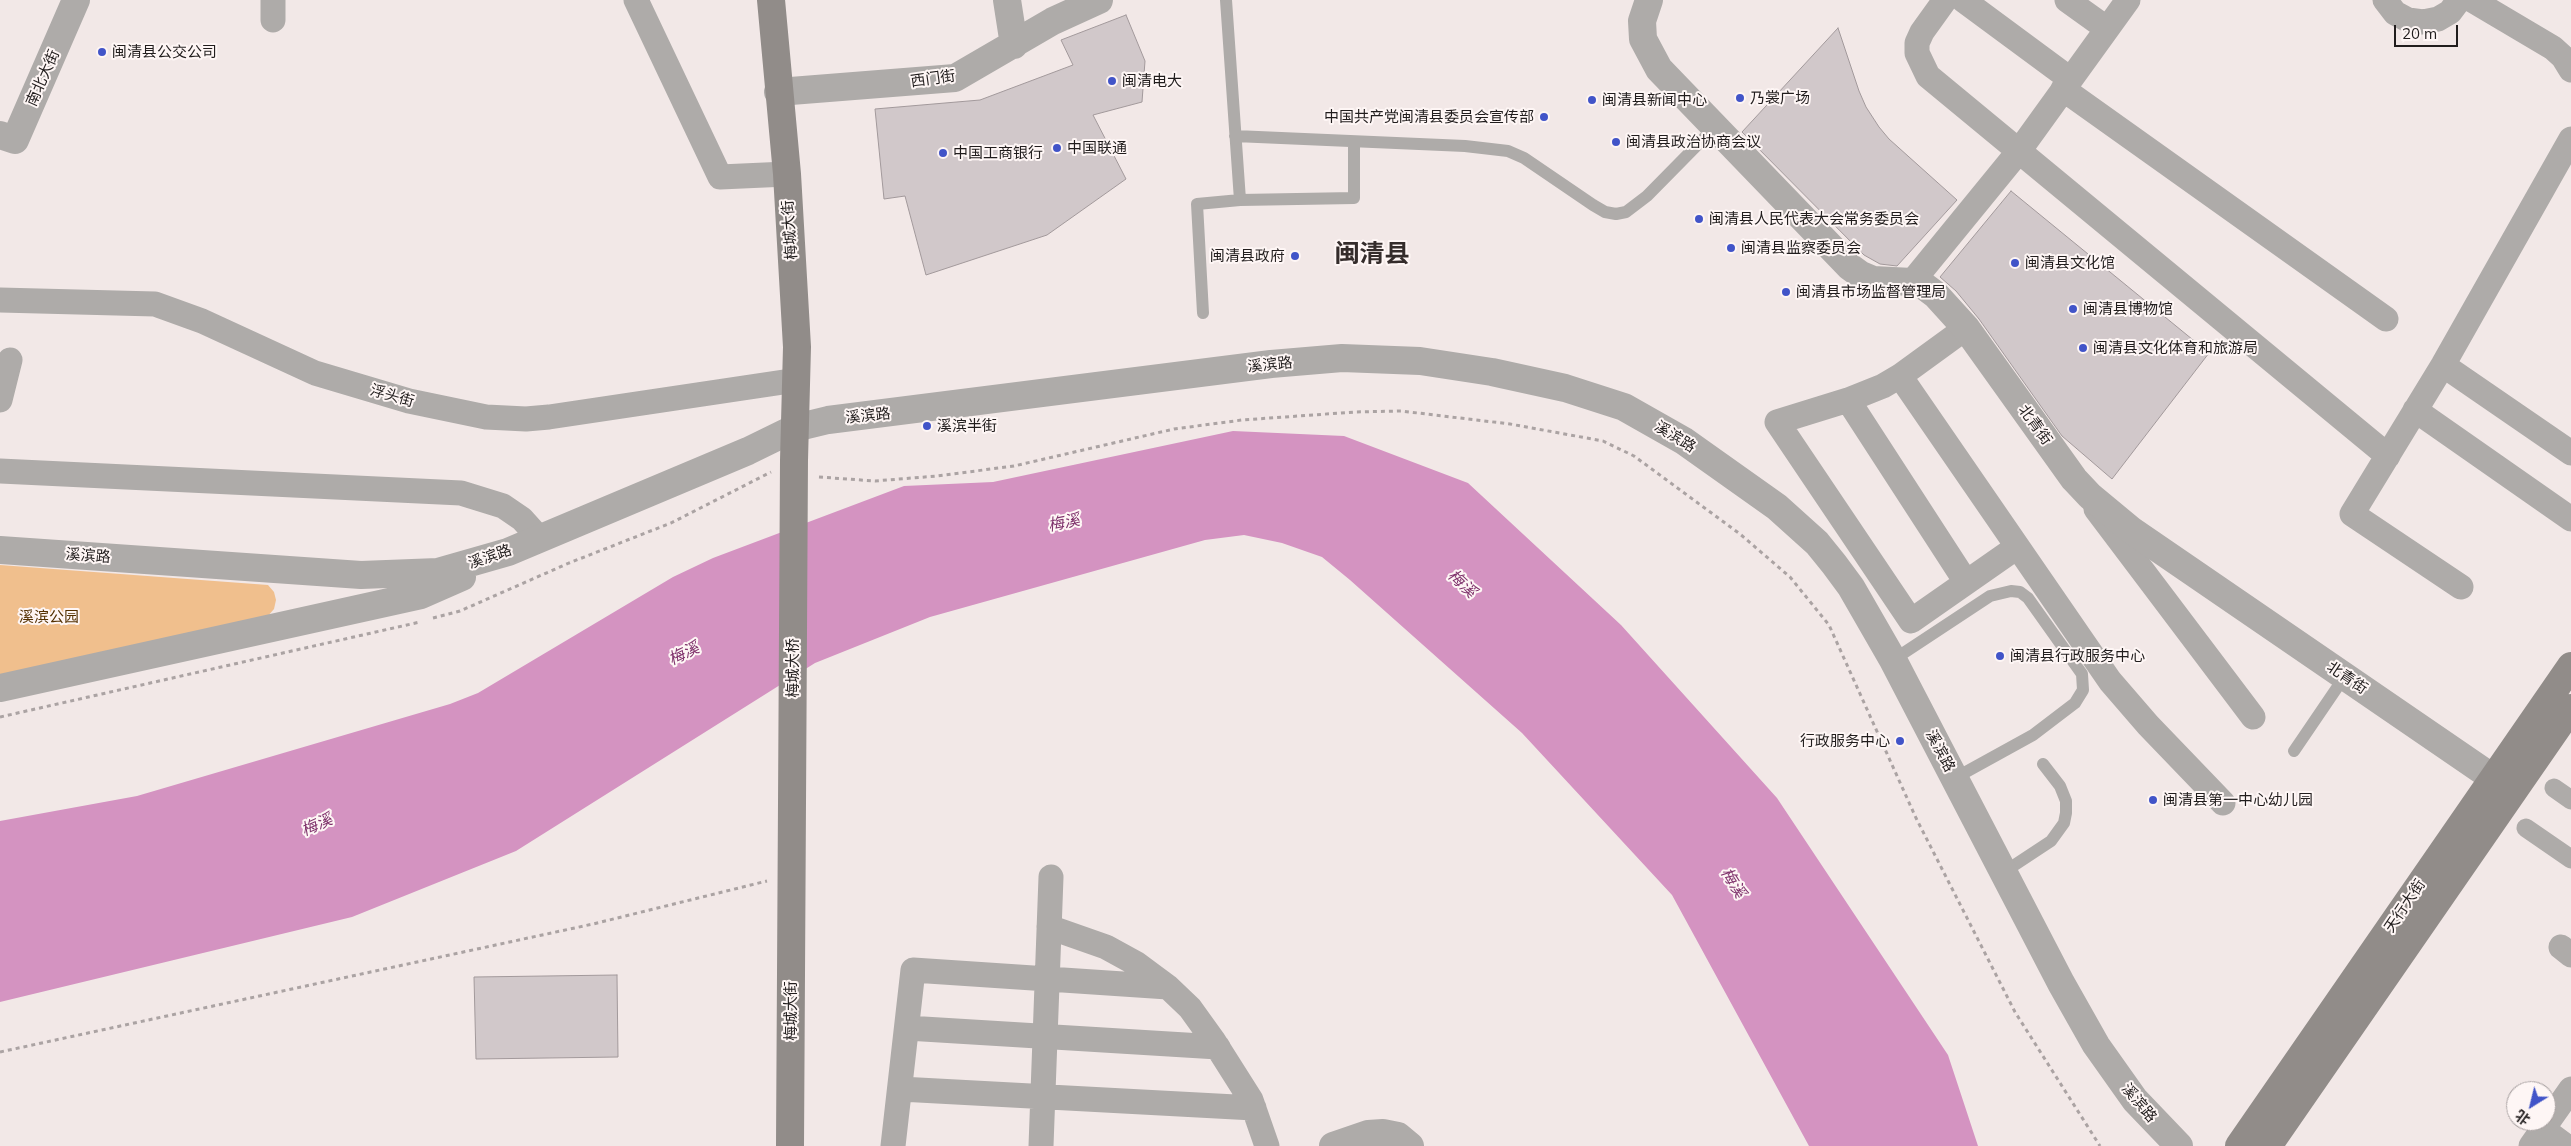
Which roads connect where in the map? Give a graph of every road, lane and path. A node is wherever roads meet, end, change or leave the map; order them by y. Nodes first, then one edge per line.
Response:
1 (76, 0) edge
2 (636, 0) edge
3 (771, 0) edge
4 (1007, 0) edge
5 (1099, 0) edge
6 (1226, 0) edge
7 (1649, 0) edge
8 (1945, 0) edge
9 (1963, 0) edge
10 (2066, 0) edge
11 (2128, 0) edge
12 (2385, 0) edge
13 (2459, 0) edge
14 (2472, 0) edge
15 (2106, 28) junction
16 (1014, 45) junction
17 (2571, 70) edge
18 (2067, 84) junction
19 (778, 92) junction
20 (1714, 128) junction
21 (0, 135) edge
22 (1235, 136) junction
23 (2571, 139) edge
24 (1354, 142) junction
25 (2019, 151) junction
26 (786, 174) junction
27 (1240, 200) junction
28 (1912, 282) junction
29 (0, 300) edge
30 (1203, 313) dead end
31 (2386, 319) dead end
32 (1966, 328) junction
33 (10, 360) dead end
34 (2442, 365) junction
35 (1900, 376) junction
36 (797, 380) junction
37 (0, 400) edge
38 (1848, 400) junction
39 (2416, 410) junction
40 (795, 428) junction
41 (2571, 453) edge
42 (2388, 456) junction
43 (794, 460) joint
44 (0, 471) edge
45 (819, 477) dead end
46 (2074, 479) junction
47 (2571, 519) edge
48 (540, 539) junction
49 (2017, 546) junction
50 (0, 550) edge
51 (508, 552) junction
52 (1966, 582) junction
53 (2461, 587) dead end
54 (1893, 660) junction
55 (2571, 666) edge
56 (2345, 676) junction
57 (0, 688) edge
58 (2571, 708) edge
59 (2253, 717) dead end
60 (2294, 751) dead end
61 (2043, 764) dead end
62 (1955, 778) junction
63 (2503, 785) junction
64 (2554, 788) dead end
65 (2571, 800) edge
66 (2223, 802) dead end
67 (2526, 828) dead end
68 (2571, 859) edge
69 (2004, 872) junction
70 (792, 875) junction
71 (1051, 878) dead end
72 (1049, 926) junction
73 (1047, 978) junction
74 (1168, 987) junction
75 (907, 1028) junction
76 (1045, 1036) junction
77 (1218, 1047) junction
78 (0, 1052) edge
79 (2571, 1089) edge
80 (900, 1090) junction
81 (1043, 1097) junction
82 (1254, 1108) junction
83 (2537, 1137) edge
84 (790, 1146) edge
85 (893, 1146) edge
86 (1041, 1146) edge
87 (1267, 1146) edge
88 (1333, 1146) edge
89 (1410, 1146) edge
90 (2100, 1146) edge
91 (2179, 1146) edge
92 (2239, 1146) edge
93 (2268, 1146) edge
94 (2566, 1146) edge

1 - 21 street, 南北大街
2 - 26 street
3 - 19 main road, 梅城大街
4 - 16 street
5 - 16 street, 西门街
6 - 22 lane
7 - 20 street, 北青街
8 - 25 street
9 - 18 street
10 - 15 street
11 - 15 street
12 - 13 street
14 - 17 street
15 - 18 street
16 - 19 street, 西门街
18 - 25 street
18 - 31 street
19 - 26 main road, 梅城大街
20 - 24 lane
20 - 28 street, 北青街
22 - 24 lane
22 - 27 lane
23 - 34 street
24 - 27 lane
25 - 28 street
25 - 42 street
26 - 36 main road, 梅城大街
27 - 30 lane
28 - 32 street, 北青街
29 - 36 street, 浮头街
32 - 35 street
32 - 46 street, 北青街
33 - 37 street
34 - 39 street
34 - 41 street
35 - 38 street
35 - 49 street
36 - 40 main road, 梅城大街
38 - 52 street
38 - 52 street
39 - 42 street
39 - 47 street
40 - 43 main road, 梅城大街
40 - 48 street, 溪滨路
40 - 54 street, 溪滨路
42 - 53 street
43 - 70 main road, 梅城大桥
44 - 48 street
45 - 90 path
46 - 56 street, 北青街
46 - 59 street
48 - 51 street, 溪滨路
49 - 52 street
49 - 66 street
50 - 51 street, 溪滨路
51 - 57 street
54 - 62 street, 溪滨路
54 - 62 lane
55 - 63 main road, 天行大街
56 - 60 lane
56 - 63 street, 北青街
58 - 63 main road
61 - 69 lane
62 - 69 street, 溪滨路
63 - 92 main road, 天行大街
63 - 93 main road
64 - 65 street
67 - 68 street
69 - 91 street, 溪滨路
70 - 78 path
70 - 84 main road, 梅城大街
71 - 72 street
72 - 73 street
72 - 74 street
73 - 74 street
73 - 75 street
73 - 76 street
74 - 77 street
75 - 76 street
75 - 80 street
76 - 77 street
76 - 81 street
77 - 82 street
79 - 83 street
80 - 81 street
80 - 85 street
81 - 82 street
81 - 86 street
82 - 87 street
83 - 94 street
88 - 89 street

